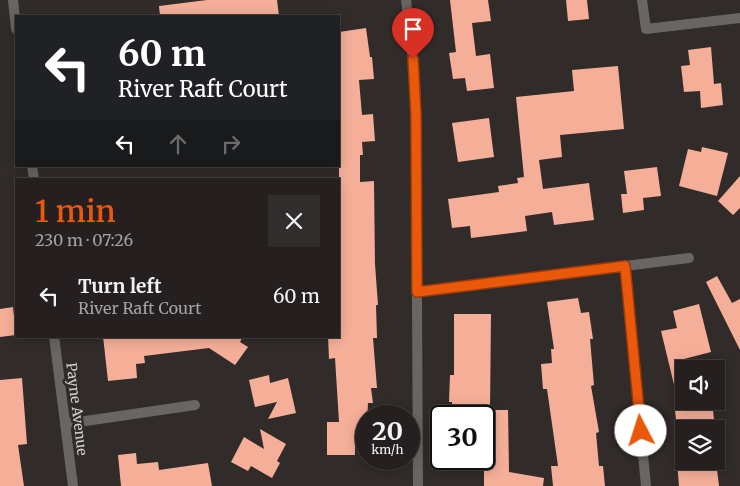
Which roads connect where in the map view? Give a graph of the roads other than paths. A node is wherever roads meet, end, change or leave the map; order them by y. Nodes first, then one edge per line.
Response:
1 (13, 0) edge
2 (406, 0) edge
3 (642, 0) edge
4 (740, 18) edge
5 (15, 19) edge
6 (689, 258) dead end
7 (625, 266) junction
8 (417, 292) junction
9 (54, 338) edge
10 (195, 405) dead end
11 (65, 424) junction
12 (73, 486) edge
13 (418, 486) edge
14 (646, 486) edge

1 - 5 street
2 - 8 street
3 - 4 street
6 - 7 street
7 - 8 street
7 - 14 street
8 - 13 street
9 - 11 street, Payne Avenue
10 - 11 street
11 - 12 street, Payne Avenue

